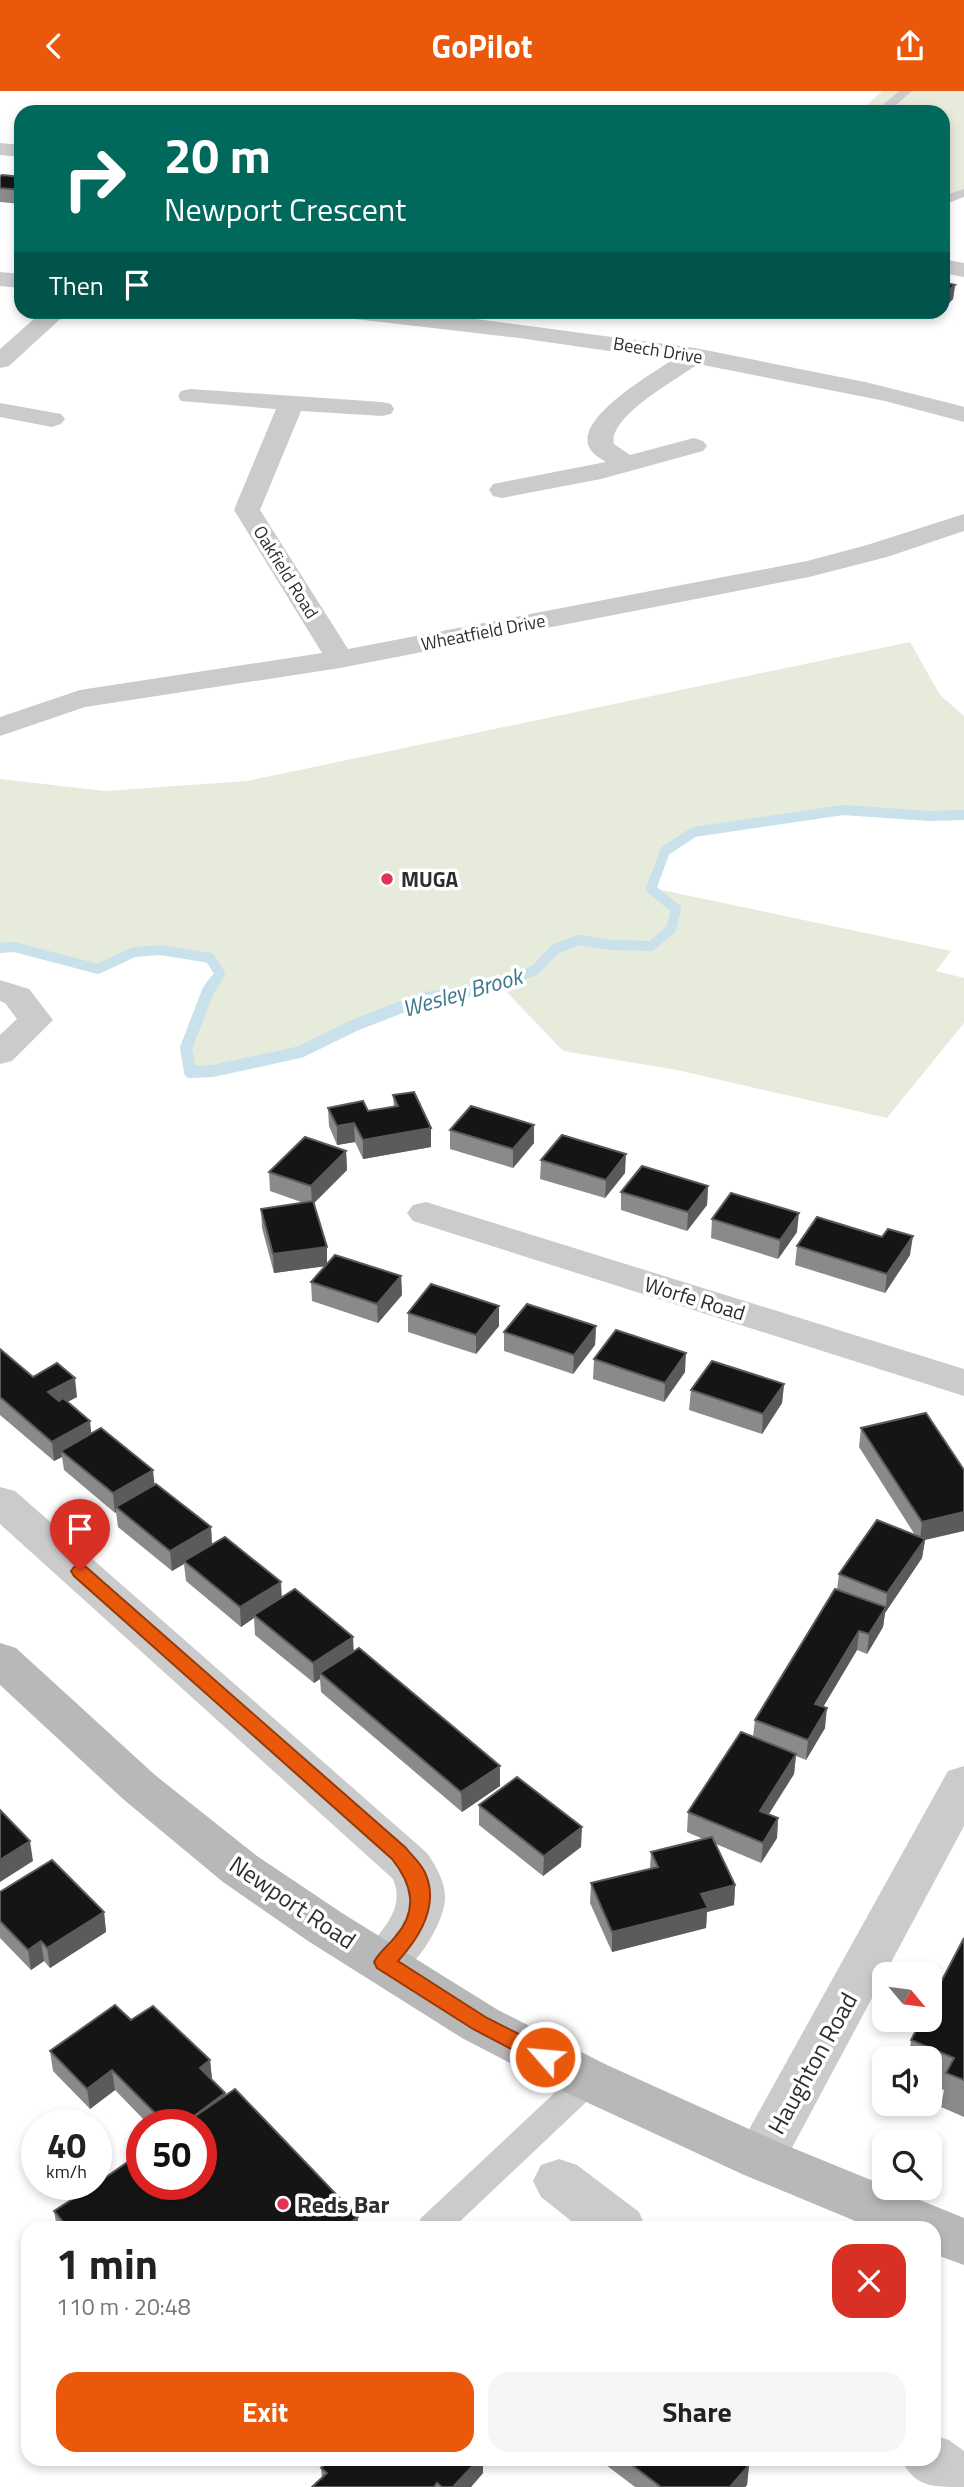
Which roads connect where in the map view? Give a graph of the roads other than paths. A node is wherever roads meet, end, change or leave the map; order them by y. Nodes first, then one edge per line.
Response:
1 (906, 91) edge
2 (889, 105) edge
3 (49, 319) edge
4 (476, 319) edge
5 (695, 355) junction
6 (0, 361) edge
7 (190, 396) dead end
8 (291, 404) junction
9 (382, 409) dead end
10 (0, 410) edge
11 (964, 415) edge
12 (52, 419) dead end
13 (694, 446) dead end
14 (626, 464) junction
15 (502, 490) dead end
16 (964, 522) edge
17 (341, 659) junction
18 (0, 727) edge
19 (0, 991) edge
20 (0, 1054) edge
21 (426, 1213) dead end
22 (964, 1383) edge
23 (0, 1501) edge
24 (0, 1659) edge
25 (964, 1783) edge
26 (384, 1962) junction
27 (589, 2080) junction
28 (760, 2158) junction
29 (559, 2181) dead end
30 (439, 2221) edge
31 (611, 2221) edge
32 (913, 2221) edge
33 (941, 2233) edge
34 (964, 2242) edge
35 (939, 2466) edge
36 (964, 2484) edge

1 - 2 lane
3 - 6 street
4 - 5 street, Beech Drive
5 - 11 street, Beech Drive
5 - 14 street
7 - 8 street
8 - 9 street
8 - 17 street, Oakfield Road
10 - 12 street
13 - 14 street
14 - 15 street
16 - 17 street, Wheatfield Drive
17 - 18 street, Wheatfield Drive
19 - 20 street
21 - 22 street, Worfe Road
23 - 26 street
24 - 26 main road, Newport Road
25 - 28 street, Haughton Road
26 - 27 main road, Newport Road
27 - 28 main road, Newport Road
27 - 30 lane
28 - 32 main road, Newport Road
29 - 31 street
33 - 34 main road, Newport Road
35 - 36 street

